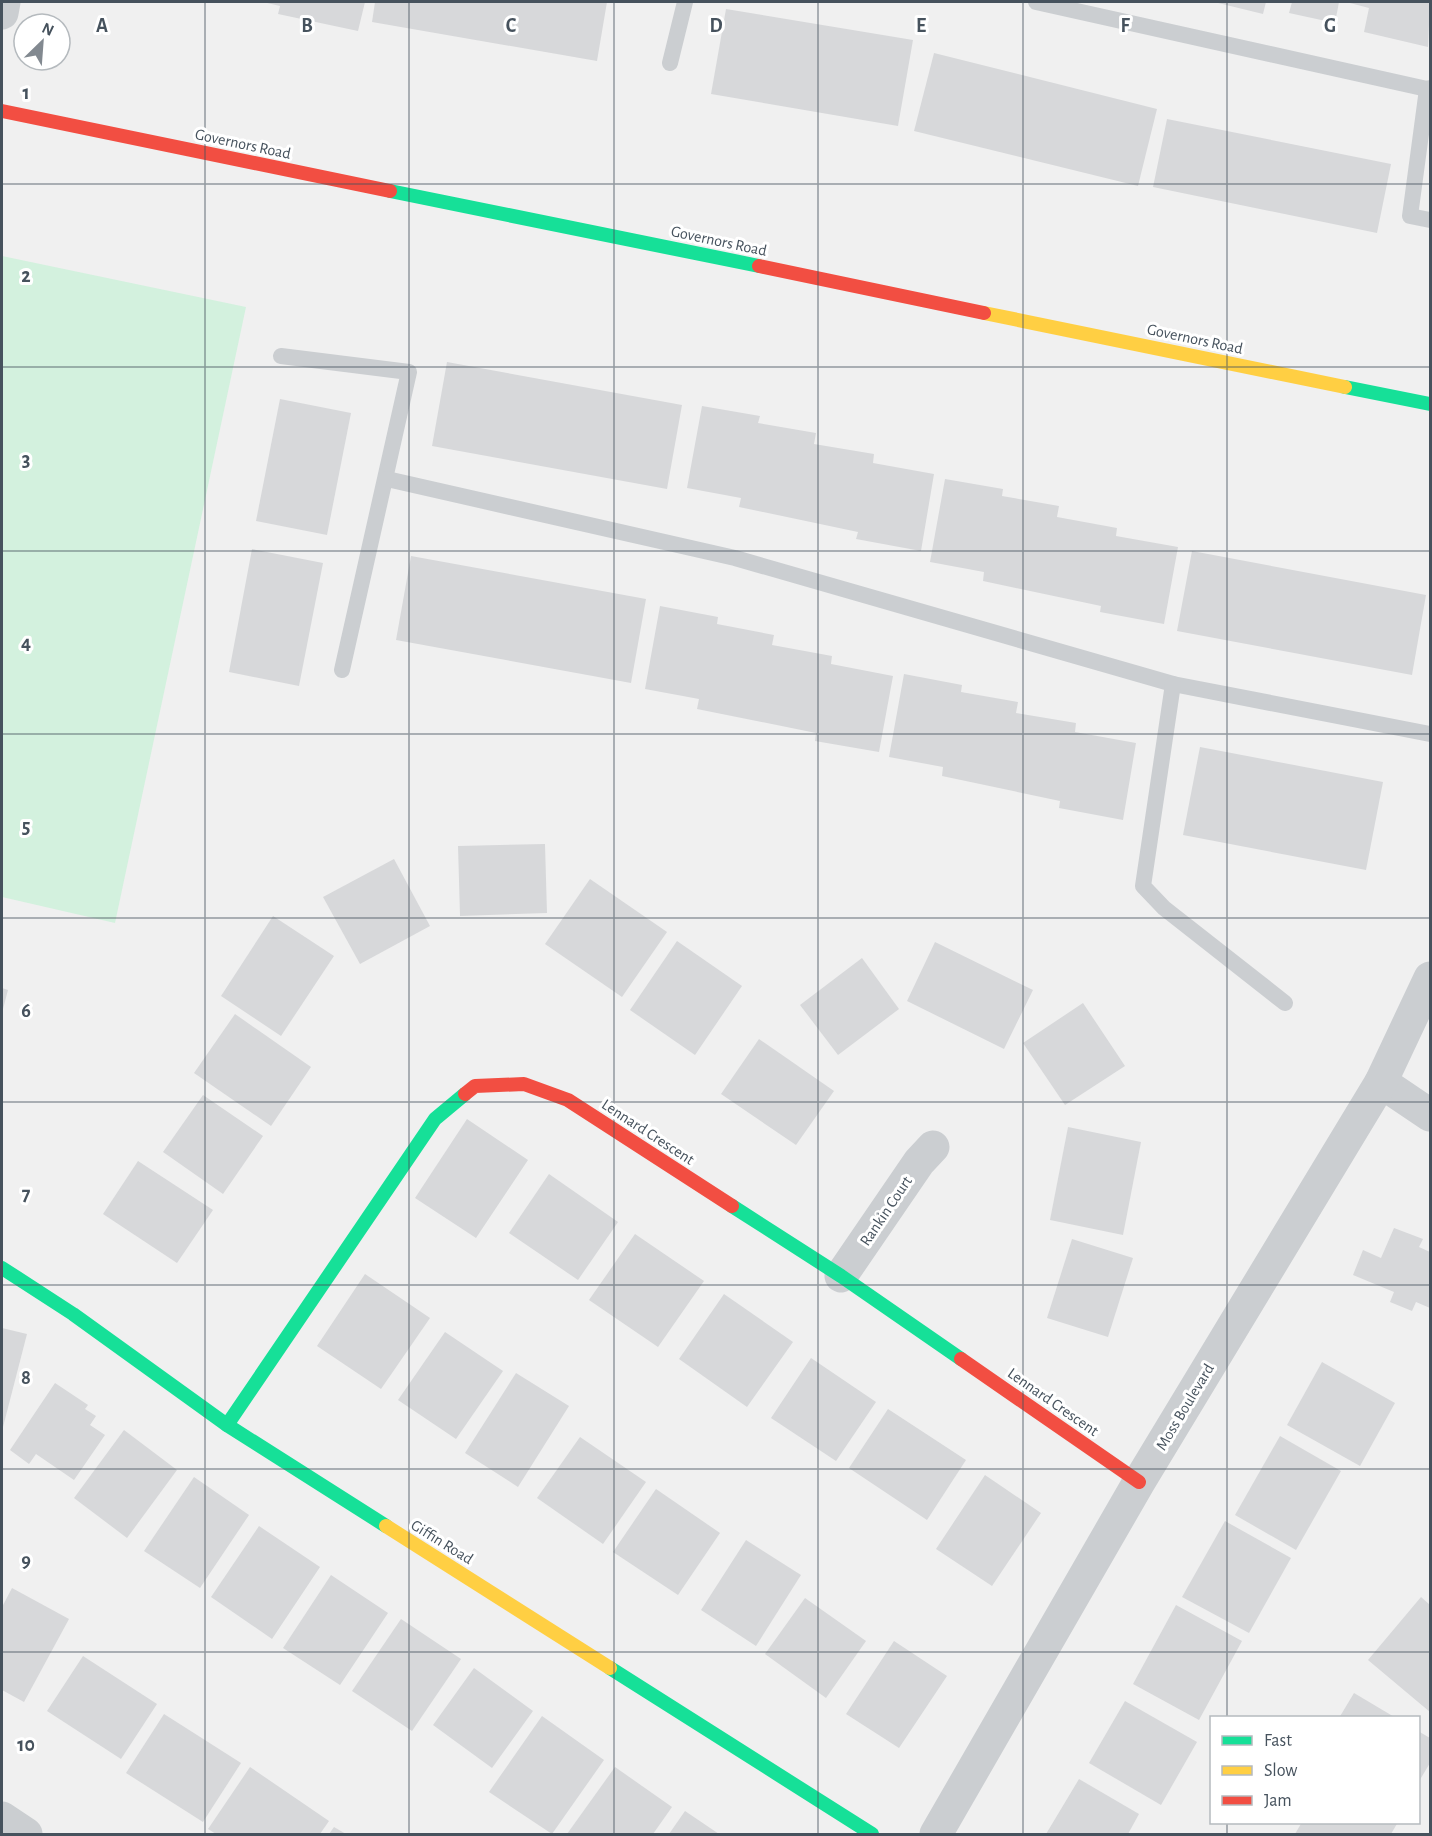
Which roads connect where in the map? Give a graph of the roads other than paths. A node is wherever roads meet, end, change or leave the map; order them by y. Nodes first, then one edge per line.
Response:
1 (4, 2) edge
2 (685, 2) edge
3 (1036, 2) edge
4 (2, 13) edge
5 (670, 63) dead end
6 (1429, 89) edge
7 (2, 111) edge
8 (1431, 220) edge
9 (281, 356) dead end
10 (1431, 404) edge
11 (387, 479) junction
12 (342, 670) dead end
13 (1173, 684) junction
14 (1431, 734) edge
15 (1431, 978) edge
16 (1284, 1004) dead end
17 (1382, 1082) junction
18 (1431, 1114) edge
19 (933, 1147) dead end
20 (2, 1268) edge
21 (841, 1276) junction
22 (227, 1425) junction
23 (1139, 1482) junction
24 (2, 1818) edge
25 (26, 1834) edge
26 (872, 1834) edge
27 (936, 1834) edge

1 - 4 street
2 - 5 lane
3 - 6 lane
6 - 8 lane
7 - 10 street, Governors Road
9 - 11 lane
11 - 12 lane
11 - 13 lane
13 - 14 lane
13 - 16 lane
15 - 17 street, Moss Boulevard
17 - 18 street
17 - 23 street, Moss Boulevard
19 - 21 street, Rankin Court
20 - 22 street, Giffin Road
21 - 22 street, Lennard Crescent
21 - 23 street, Lennard Crescent
22 - 26 street, Giffin Road
23 - 27 street, Moss Boulevard
24 - 25 street

